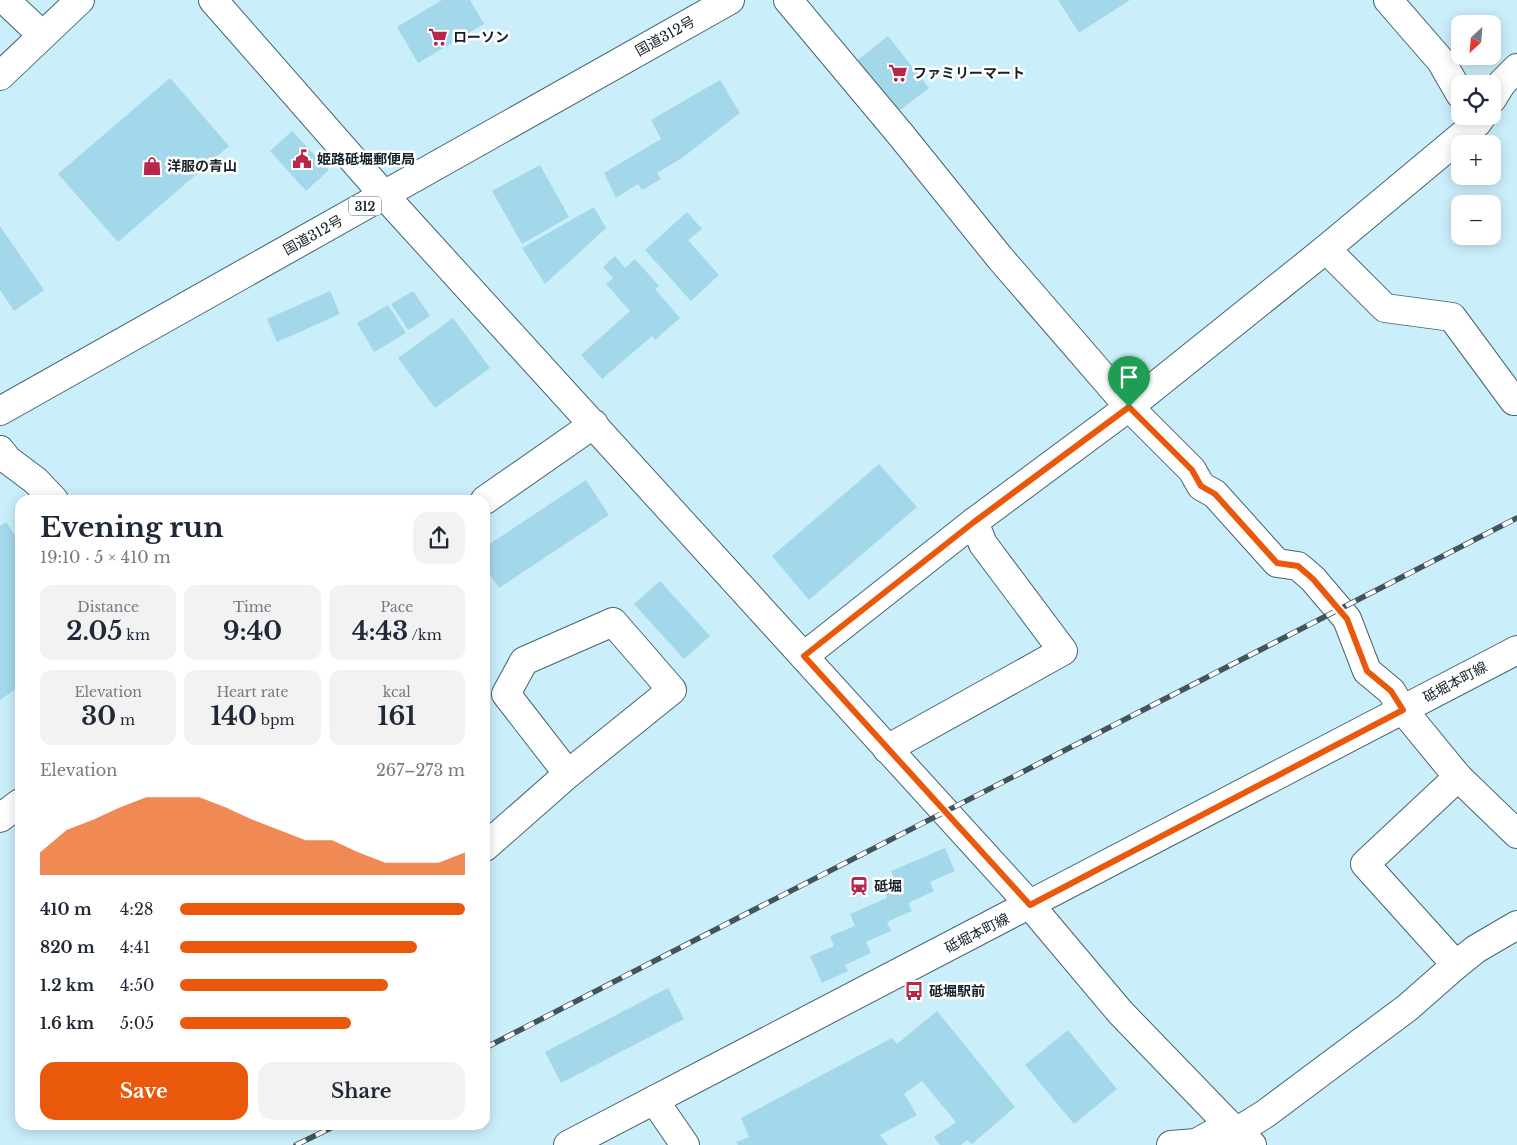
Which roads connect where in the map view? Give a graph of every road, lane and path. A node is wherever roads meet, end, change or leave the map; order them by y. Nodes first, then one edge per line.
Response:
1 (5, 0) edge
2 (80, 0) edge
3 (213, 0) edge
4 (730, 0) edge
5 (788, 0) edge
6 (1388, 0) edge
7 (42, 35) junction
8 (1517, 68) edge
9 (0, 76) edge
10 (1451, 78) edge
11 (1501, 84) edge
12 (1471, 125) edge
13 (384, 195) junction
14 (1326, 249) junction
15 (1517, 398) edge
16 (1129, 407) junction
17 (0, 411) edge
18 (594, 424) junction
19 (0, 450) edge
20 (49, 495) edge
21 (490, 497) edge
22 (974, 522) junction
23 (1517, 650) edge
24 (804, 656) junction
25 (1403, 710) junction
26 (887, 749) junction
27 (568, 774) junction
28 (1458, 778) junction
29 (15, 807) edge
30 (0, 818) edge
31 (1517, 834) edge
32 (490, 842) edge
33 (1030, 905) junction
34 (1517, 925) edge
35 (1456, 965) junction
36 (654, 1100) junction
37 (1244, 1138) edge
38 (568, 1145) edge
39 (685, 1145) edge
40 (1171, 1145) edge

1 - 7 main road
2 - 7 main road
3 - 13 main road
4 - 13 main road, 国道312号 / 312
5 - 16 main road
6 - 10 main road
7 - 9 main road
8 - 11 main road
12 - 14 main road
13 - 17 main road, 国道312号 / 312
13 - 18 main road
14 - 15 main road
14 - 16 main road
16 - 22 main road
16 - 25 main road
18 - 21 main road
18 - 24 main road
19 - 20 main road
22 - 24 main road
22 - 26 main road
23 - 25 main road, 砥堀本町線
24 - 26 main road
25 - 28 main road
25 - 33 main road, 砥堀本町線
26 - 33 main road
27 - 27 main road
27 - 32 main road
28 - 31 main road
28 - 35 main road
29 - 30 main road
33 - 36 main road, 砥堀本町線
33 - 37 main road
34 - 35 main road
35 - 37 main road
36 - 38 main road, 砥堀本町線
36 - 39 main road
37 - 40 main road

